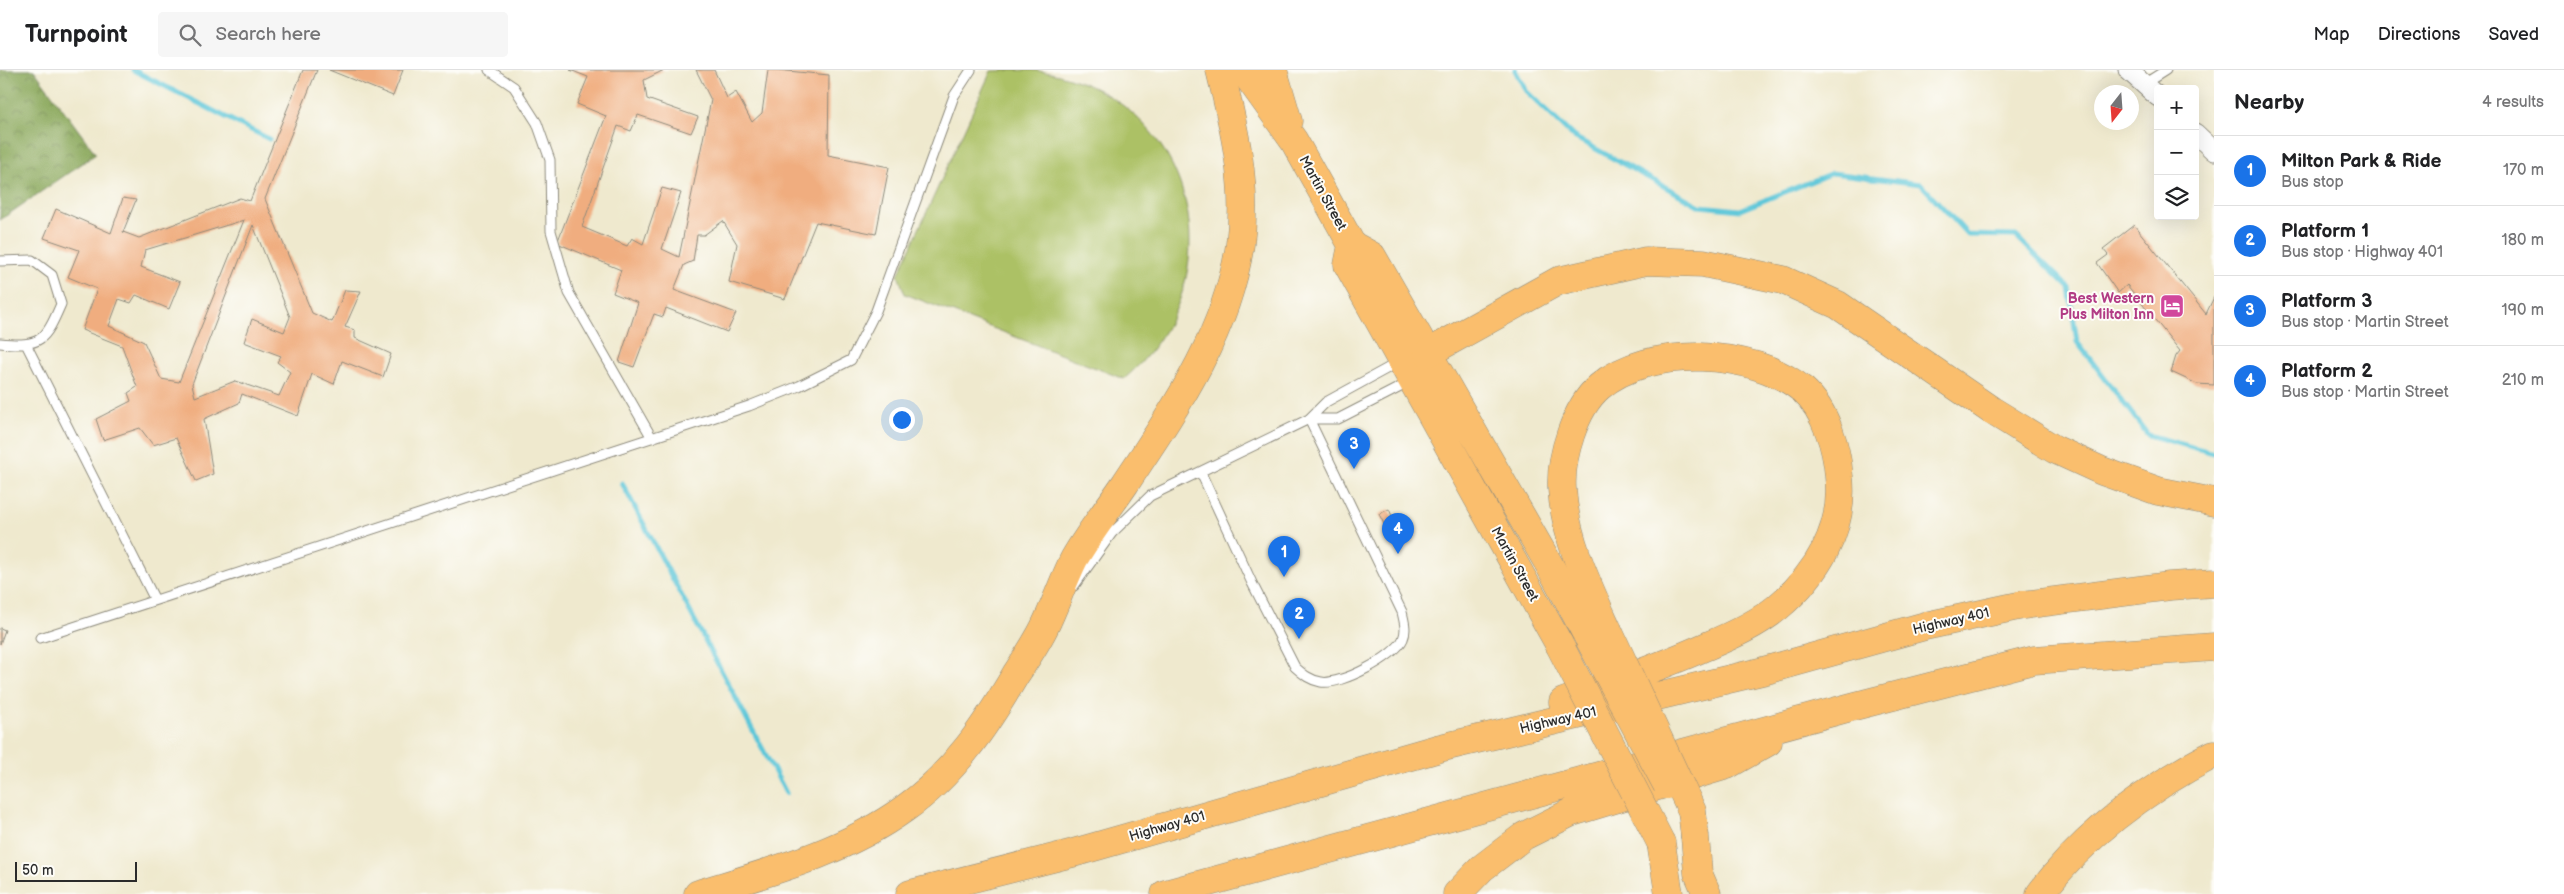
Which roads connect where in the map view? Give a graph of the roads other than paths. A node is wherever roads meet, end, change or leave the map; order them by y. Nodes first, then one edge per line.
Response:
1 (489, 70) edge
2 (971, 70) edge
3 (1220, 70) edge
4 (1243, 70) edge
5 (1273, 70) edge
6 (2128, 70) edge
7 (2166, 70) edge
8 (2144, 84) junction
9 (2154, 94) edge
10 (2199, 137) edge
11 (1294, 141) junction
12 (2214, 151) edge
13 (0, 262) edge
14 (0, 343) edge
15 (27, 346) junction
16 (1419, 365) junction
17 (1309, 419) junction
18 (652, 438) junction
19 (1201, 473) junction
20 (2214, 502) edge
21 (2214, 583) edge
22 (154, 600) junction
23 (1044, 629) junction
24 (1598, 634) junction
25 (40, 638) dead end
26 (2214, 646) edge
27 (1806, 721) junction
28 (1440, 748) junction
29 (2214, 754) edge
30 (1661, 843) junction
31 (1702, 884) edge
32 (698, 894) edge
33 (910, 894) edge
34 (1165, 894) edge
35 (1457, 894) edge
36 (1669, 894) edge
37 (2040, 894) edge

1 - 18 lane
2 - 18 lane
3 - 23 main road
4 - 11 main road, Martin Street
5 - 11 main road, Martin Street
6 - 8 street
7 - 8 lane
8 - 9 street
10 - 12 street
11 - 16 main road, Martin Street
13 - 15 lane
14 - 15 lane
15 - 22 lane
16 - 17 lane
16 - 17 lane
16 - 20 main road
16 - 24 main road, Martin Street
16 - 30 main road, Martin Street, bridge
17 - 19 lane
17 - 19 lane
18 - 22 lane
19 - 23 lane
21 - 28 main road, Highway 401
22 - 25 lane
23 - 32 main road
24 - 28 main road
24 - 31 main road, bridge
26 - 27 main road
27 - 34 main road
27 - 35 main road
28 - 33 main road, Highway 401
29 - 37 main road
30 - 31 main road, Martin Street
30 - 36 main road

